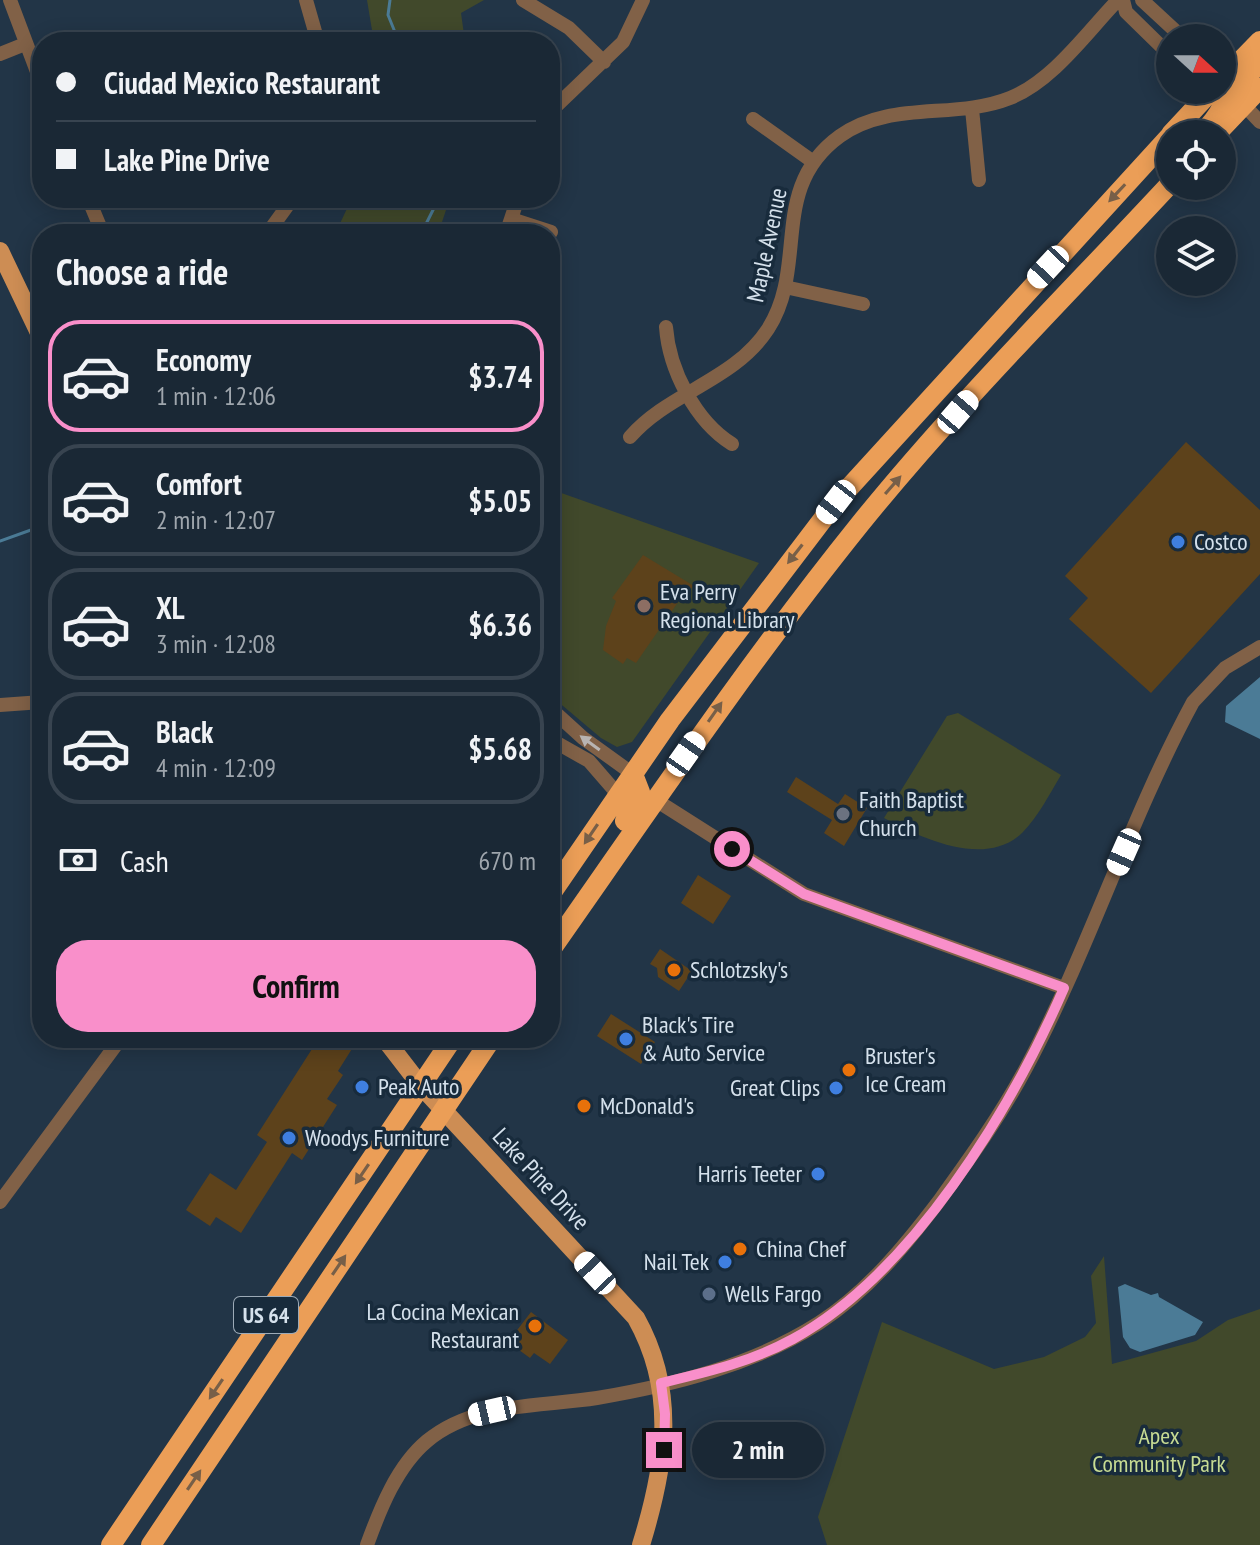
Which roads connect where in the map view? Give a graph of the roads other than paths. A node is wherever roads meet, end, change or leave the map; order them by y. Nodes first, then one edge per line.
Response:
1 (10, 0) edge
2 (306, 0) edge
3 (523, 0) edge
4 (643, 0) edge
5 (1120, 0) edge
6 (1142, 0) edge
7 (1168, 24) edge
8 (315, 32) edge
9 (1156, 41) edge
10 (1260, 41) edge
11 (25, 44) junction
12 (0, 54) edge
13 (1260, 60) edge
14 (32, 61) edge
15 (604, 62) junction
16 (1236, 64) edge
17 (1260, 88) edge
18 (560, 103) edge
19 (1198, 104) edge
20 (1244, 105) junction
21 (972, 109) junction
22 (753, 119) dead end
23 (1184, 120) edge
24 (1230, 120) edge
25 (1260, 122) edge
26 (1156, 151) edge
27 (812, 161) junction
28 (979, 180) dead end
29 (1156, 189) edge
30 (1156, 199) edge
31 (515, 208) edge
32 (511, 219) junction
33 (509, 224) edge
34 (526, 224) edge
35 (1108, 250) junction
36 (0, 251) edge
37 (785, 287) junction
38 (863, 304) dead end
39 (32, 318) edge
40 (666, 327) dead end
41 (688, 392) junction
42 (630, 437) dead end
43 (732, 444) dead end
44 (726, 646) junction
45 (1260, 647) edge
46 (32, 703) edge
47 (0, 705) edge
48 (560, 716) edge
49 (560, 745) edge
50 (633, 774) junction
51 (654, 799) junction
52 (612, 803) junction
53 (560, 880) edge
54 (584, 902) junction
55 (560, 937) edge
56 (1064, 988) junction
57 (114, 1048) edge
58 (392, 1048) edge
59 (446, 1048) edge
60 (485, 1048) edge
61 (421, 1086) junction
62 (444, 1109) junction
63 (0, 1202) edge
64 (661, 1383) junction
65 (111, 1545) edge
66 (151, 1545) edge
67 (367, 1545) edge
68 (641, 1545) edge

1 - 11 street
2 - 8 street
3 - 15 street
4 - 15 street
5 - 9 street
5 - 21 street, Maple Avenue
6 - 7 street
10 - 16 highway
11 - 12 street
11 - 14 street
13 - 20 highway
15 - 18 street
17 - 20 highway
19 - 23 highway
20 - 24 highway
20 - 25 street
21 - 27 street, Maple Avenue
21 - 28 street
22 - 27 street
26 -> 44 highway
27 - 37 street, Maple Avenue
29 - 35 highway
30 - 35 highway
31 - 32 street
32 - 33 street
32 - 34 street
51 -> 35 highway
36 - 39 main road
37 - 38 street
37 - 41 street, Maple Avenue
40 - 41 street
41 - 42 street, Maple Avenue
41 - 43 street
44 - 50 highway
44 - 51 highway
45 - 56 street
46 - 47 street
50 -> 48 street
49 - 52 street
50 - 52 highway
50 - 54 highway
51 - 54 highway
51 - 56 street
52 -> 53 highway
54 - 55 highway
56 - 64 street
57 - 63 street
58 - 61 main road, Lake Pine Drive
59 - 61 highway, US 64
60 - 62 highway, US 64
61 - 62 main road, Lake Pine Drive
61 -> 65 highway, US 64
62 - 64 main road, Lake Pine Drive
66 -> 62 highway, US 64
64 - 67 street
64 - 68 main road, Lake Pine Drive

